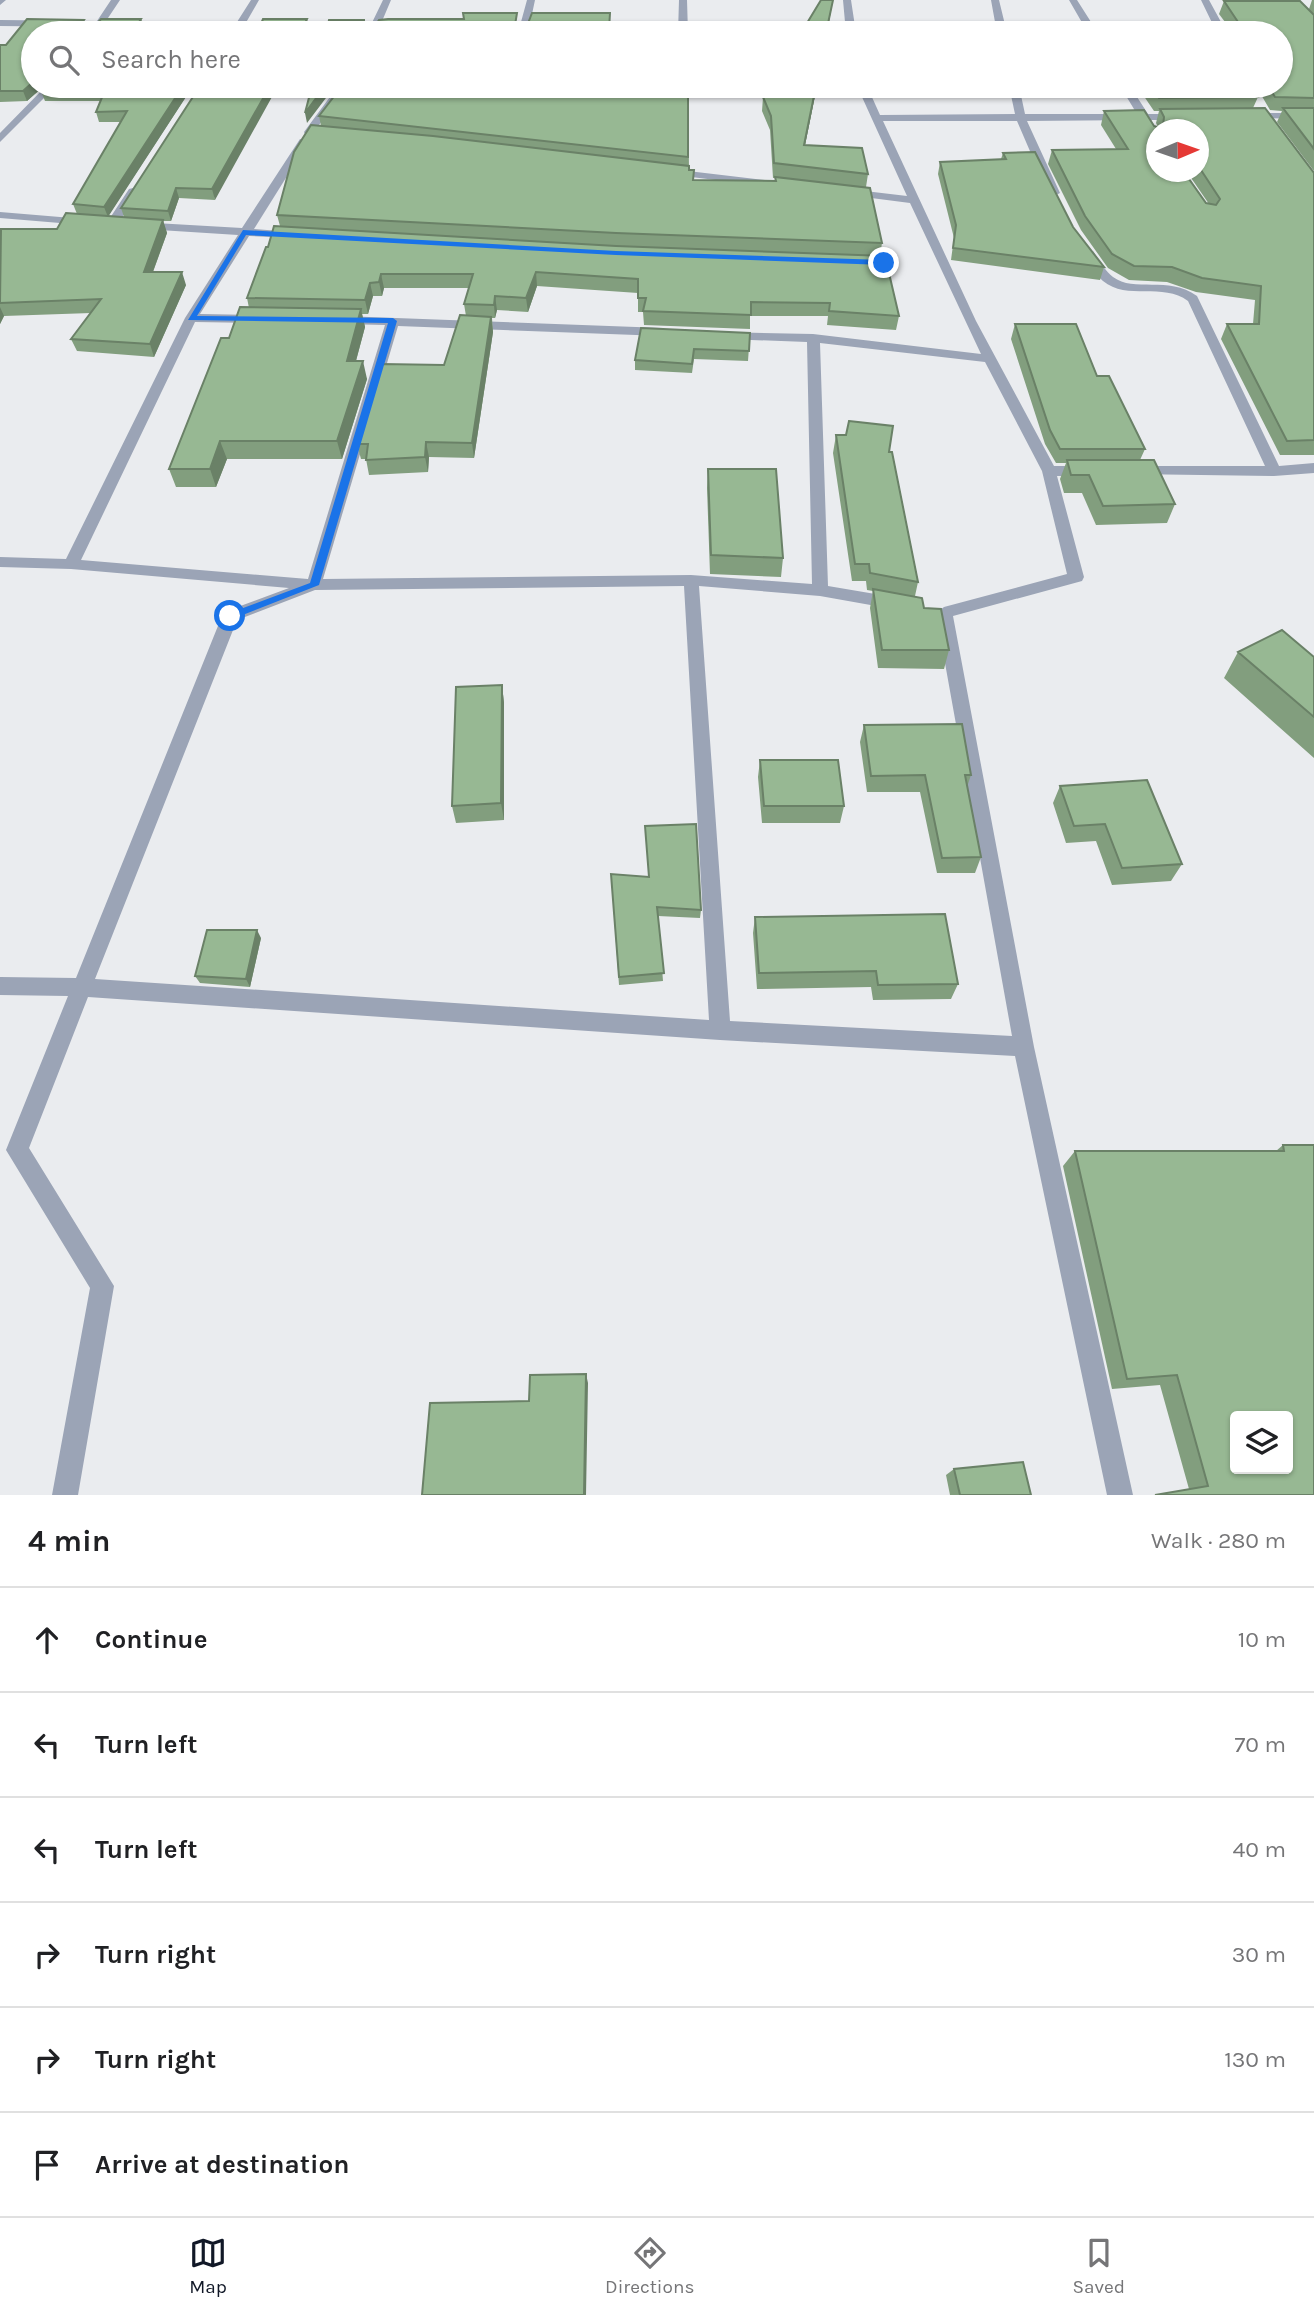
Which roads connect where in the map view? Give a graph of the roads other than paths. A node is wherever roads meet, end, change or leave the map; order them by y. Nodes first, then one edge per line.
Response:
1 (116, 0) edge
2 (255, 0) edge
3 (387, 0) edge
4 (531, 0) edge
5 (683, 0) edge
6 (847, 0) edge
7 (995, 0) edge
8 (1073, 0) edge
9 (1205, 0) edge
10 (101, 21) edge
11 (242, 21) edge
12 (377, 21) edge
13 (526, 21) edge
14 (683, 21) edge
15 (850, 21) edge
16 (999, 21) edge
17 (1086, 21) edge
18 (1216, 21) edge
19 (0, 23) edge
20 (21, 23) edge
21 (39, 98) edge
22 (334, 98) edge
23 (868, 98) edge
24 (1017, 98) edge
25 (1132, 98) edge
26 (1261, 111) junction
27 (1237, 116) edge
28 (1314, 116) edge
29 (1144, 117) junction
30 (1197, 117) edge
31 (877, 118) junction
32 (1021, 118) junction
33 (1146, 120) edge
34 (1272, 127) edge
35 (309, 132) junction
36 (337, 135) edge
37 (0, 139) edge
38 (664, 171) edge
39 (142, 178) edge
40 (772, 184) edge
41 (837, 191) edge
42 (914, 200) junction
43 (1061, 209) edge
44 (0, 215) edge
45 (111, 224) junction
46 (243, 232) junction
47 (312, 236) edge
48 (1082, 245) edge
49 (191, 318) junction
50 (272, 319) edge
51 (326, 320) edge
52 (393, 321) junction
53 (677, 333) edge
54 (718, 334) edge
55 (813, 338) junction
56 (990, 359) junction
57 (1314, 468) edge
58 (1049, 471) junction
59 (1274, 471) junction
60 (0, 562) edge
61 (71, 564) junction
62 (691, 580) junction
63 (314, 585) junction
64 (820, 590) junction
65 (907, 606) edge
66 (0, 986) edge
67 (81, 987) junction
68 (720, 1030) junction
69 (1024, 1047) junction
70 (65, 1495) edge
71 (1120, 1495) edge

1 - 10 street
2 - 11 street
3 - 12 street
4 - 13 street
5 - 14 street
6 - 15 street
7 - 16 street
8 - 17 street
9 - 18 street
19 - 20 street
21 - 37 street
22 - 35 street
23 - 31 street
24 - 32 street
25 - 29 street
26 - 27 street
26 - 28 street
26 - 34 street
29 - 30 street
29 - 32 street
29 - 33 street
31 - 32 street
31 - 42 street
32 - 43 street
35 - 36 street
35 - 46 street
38 - 40 street
39 - 45 street
41 - 42 street
42 - 56 street
44 - 45 street
45 - 46 street
46 - 47 street
46 - 49 street
48 - 59 street
49 - 50 street
49 - 61 street
51 - 52 street
52 - 53 street
52 - 63 street
54 - 55 street
55 - 56 street
55 - 64 street
56 - 58 street
57 - 59 street
58 - 59 street
58 - 69 street
60 - 61 street
61 - 63 street
62 - 63 street
62 - 64 street
62 - 68 street
63 - 67 street
64 - 65 street
66 - 67 street
67 - 68 street
67 - 70 street
68 - 69 street
69 - 71 street

